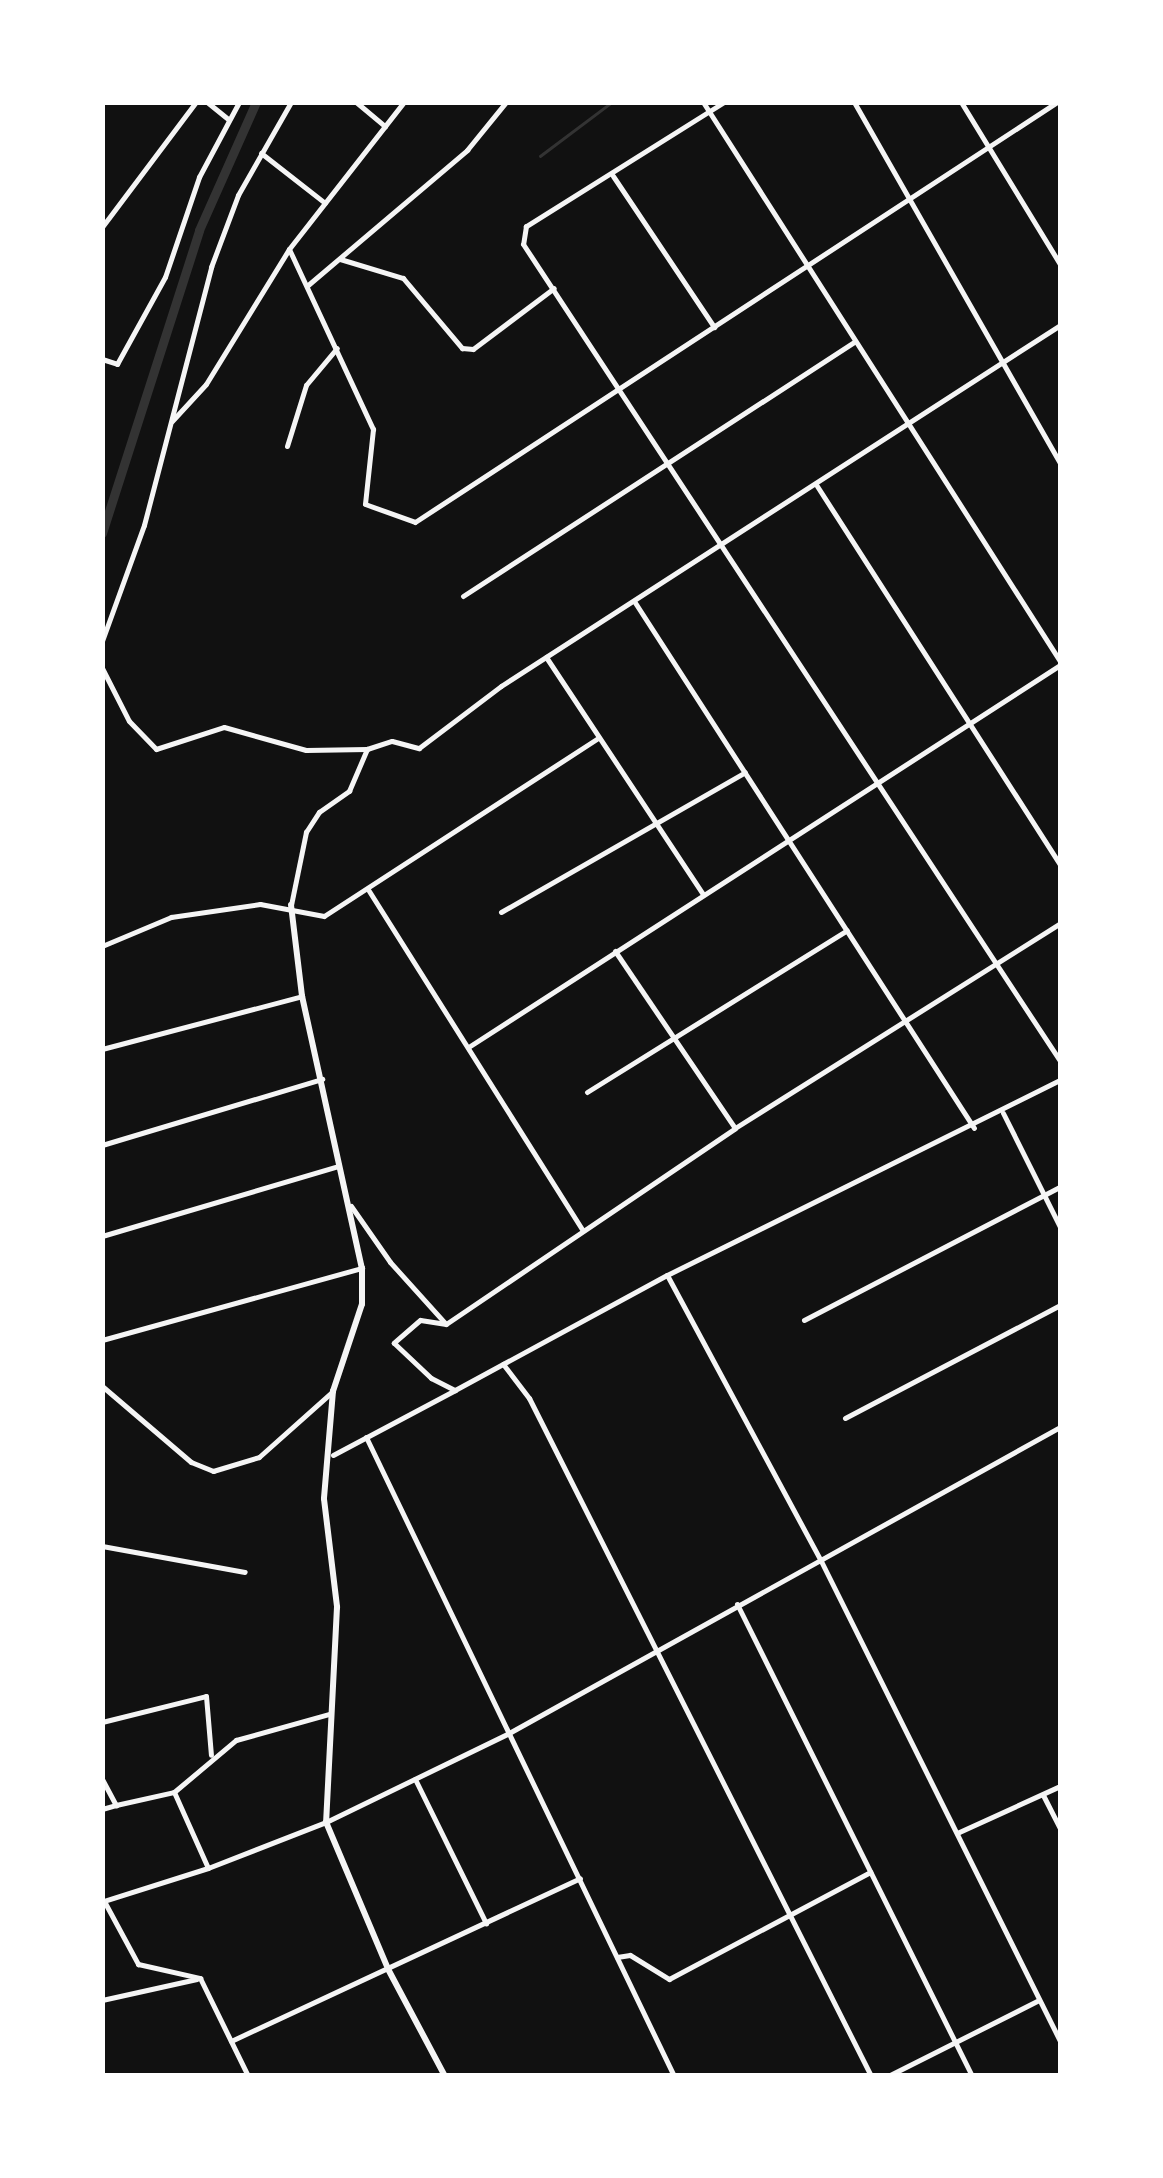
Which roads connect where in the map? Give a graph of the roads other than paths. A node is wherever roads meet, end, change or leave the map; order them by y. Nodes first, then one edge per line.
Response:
1 (196, 102) edge
2 (207, 102) edge
3 (239, 102) edge
4 (291, 102) edge
5 (356, 102) edge
6 (404, 102) edge
7 (506, 102) edge
8 (704, 102) edge
9 (724, 102) edge
10 (854, 102) edge
11 (961, 102) edge
12 (1057, 102) edge
13 (710, 112) junction
14 (228, 119) junction
15 (385, 126) junction
16 (989, 147) junction
17 (261, 153) junction
18 (612, 175) junction
19 (909, 199) junction
20 (325, 203) junction
21 (102, 228) edge
22 (289, 249) junction
23 (340, 259) junction
24 (1060, 264) edge
25 (806, 266) junction
26 (308, 284) junction
27 (554, 288) junction
28 (1060, 325) edge
29 (714, 327) junction
30 (854, 342) junction
31 (337, 347) junction
32 (102, 359) edge
33 (1000, 364) junction
34 (620, 387) junction
35 (170, 424) junction
36 (908, 426) junction
37 (286, 446) dead end
38 (1060, 463) edge
39 (670, 464) junction
40 (816, 486) junction
41 (722, 544) junction
42 (463, 596) dead end
43 (634, 601) junction
44 (102, 641) edge
45 (546, 657) junction
46 (1060, 663) edge
47 (102, 668) edge
48 (970, 721) junction
49 (597, 738) junction
50 (367, 749) junction
51 (745, 772) junction
52 (877, 780) junction
53 (652, 820) junction
54 (789, 837) junction
55 (1060, 864) edge
56 (369, 892) junction
57 (703, 894) junction
58 (290, 906) junction
59 (501, 912) dead end
60 (1060, 923) edge
61 (848, 930) junction
62 (102, 946) edge
63 (616, 951) junction
64 (999, 967) junction
65 (302, 996) junction
66 (905, 1021) junction
67 (674, 1037) junction
68 (470, 1046) junction
69 (102, 1049) edge
70 (1060, 1061) edge
71 (322, 1079) junction
72 (1060, 1080) edge
73 (587, 1092) dead end
74 (1003, 1113) junction
75 (735, 1128) junction
76 (974, 1128) junction
77 (102, 1145) edge
78 (342, 1165) junction
79 (1060, 1187) edge
80 (1044, 1195) junction
81 (351, 1206) junction
82 (1060, 1227) edge
83 (582, 1229) junction
84 (102, 1236) edge
85 (362, 1268) junction
86 (667, 1275) junction
87 (1060, 1304) edge
88 (804, 1320) dead end
89 (446, 1324) junction
90 (102, 1340) edge
91 (502, 1364) junction
92 (102, 1386) edge
93 (455, 1390) junction
94 (333, 1391) junction
95 (845, 1418) dead end
96 (1060, 1427) edge
97 (366, 1437) junction
98 (333, 1455) junction
99 (102, 1546) edge
100 (822, 1561) junction
101 (245, 1572) dead end
102 (737, 1603) junction
103 (655, 1651) junction
104 (329, 1714) junction
105 (102, 1722) edge
106 (509, 1733) junction
107 (211, 1755) junction
108 (102, 1779) edge
109 (415, 1779) junction
110 (1060, 1786) edge
111 (174, 1792) junction
112 (1043, 1795) junction
113 (116, 1805) junction
114 (102, 1810) edge
115 (326, 1822) junction
116 (1060, 1829) edge
117 (957, 1834) junction
118 (208, 1868) junction
119 (870, 1872) junction
120 (580, 1878) junction
121 (103, 1901) edge
122 (788, 1912) junction
123 (486, 1923) junction
124 (617, 1957) junction
125 (388, 1969) junction
126 (200, 1978) junction
127 (102, 2000) edge
128 (1039, 2000) junction
129 (231, 2041) junction
130 (1060, 2041) edge
131 (955, 2042) junction
132 (248, 2076) edge
133 (445, 2076) edge
134 (674, 2076) edge
135 (871, 2076) edge
136 (888, 2076) edge
137 (972, 2076) edge

1 - 21 street
2 - 14 street
3 - 14 street
4 - 17 street
5 - 15 street
6 - 15 street
7 - 23 street
8 - 13 street
9 - 13 street
10 - 19 street
11 - 16 street
12 - 16 street
13 - 18 street
13 - 25 street
14 - 32 street
15 - 20 street
16 - 19 street
16 - 24 street
17 - 20 street
17 - 35 street
18 - 27 street
18 - 29 street
19 - 25 street
19 - 33 street
20 - 22 street
22 - 26 street
22 - 35 street
23 - 26 street
23 - 27 street
25 - 29 street
25 - 30 street
26 - 31 street
27 - 34 street
28 - 33 street
29 - 34 street
30 - 36 street
30 - 39 street
31 - 34 street
31 - 37 street
33 - 36 street
33 - 38 street
34 - 39 street
35 - 44 street
36 - 40 street
36 - 46 street
39 - 41 street
39 - 42 street
40 - 41 street
40 - 48 street
41 - 43 street
41 - 52 street
43 - 45 street
43 - 51 street
45 - 49 street
45 - 50 street
46 - 48 street
47 - 50 street
48 - 52 street
48 - 55 street
49 - 53 street
49 - 56 street
50 - 58 street
51 - 53 street
51 - 54 street
52 - 54 street
52 - 64 street
53 - 57 street
53 - 59 street
54 - 57 street
54 - 61 street
56 - 58 street
56 - 68 street
57 - 63 street
58 - 62 street
58 - 65 main road
60 - 64 street
61 - 66 street
61 - 67 street
63 - 67 street
63 - 68 street
64 - 66 street
64 - 70 street
65 - 69 street
65 - 71 main road
66 - 75 street
66 - 76 street
67 - 73 street
67 - 75 street
68 - 83 street
71 - 77 street
71 - 78 main road
72 - 74 street
74 - 76 street
74 - 80 street
75 - 83 street
76 - 86 street
78 - 81 main road
78 - 84 street
79 - 80 street
80 - 82 street
80 - 88 street
81 - 85 main road
81 - 89 street
83 - 89 street
85 - 90 street
85 - 94 main road
86 - 91 street
86 - 100 street
87 - 95 street
89 - 93 street
91 - 93 street
91 - 103 street
92 - 94 street
93 - 97 street
94 - 98 main road
96 - 100 street
97 - 98 street
97 - 106 street
98 - 104 main road
99 - 101 street
100 - 102 street
100 - 117 street
102 - 103 street
102 - 119 street
103 - 106 street
103 - 122 street
104 - 107 street
104 - 115 main road
105 - 107 street
106 - 109 street
106 - 120 street
107 - 111 street
108 - 113 street
109 - 115 street
109 - 123 street
110 - 112 street
111 - 113 street
111 - 118 street
112 - 116 street
112 - 117 street
113 - 114 street
115 - 118 street
115 - 125 main road
117 - 128 street
118 - 121 street
119 - 122 street
119 - 131 street
120 - 123 street
120 - 124 street
121 - 126 street
122 - 124 street
122 - 135 street
123 - 125 street
124 - 134 street
125 - 129 street
125 - 133 main road
126 - 127 street
126 - 129 street
128 - 130 street
128 - 131 street
129 - 132 street
131 - 136 street
131 - 137 street

